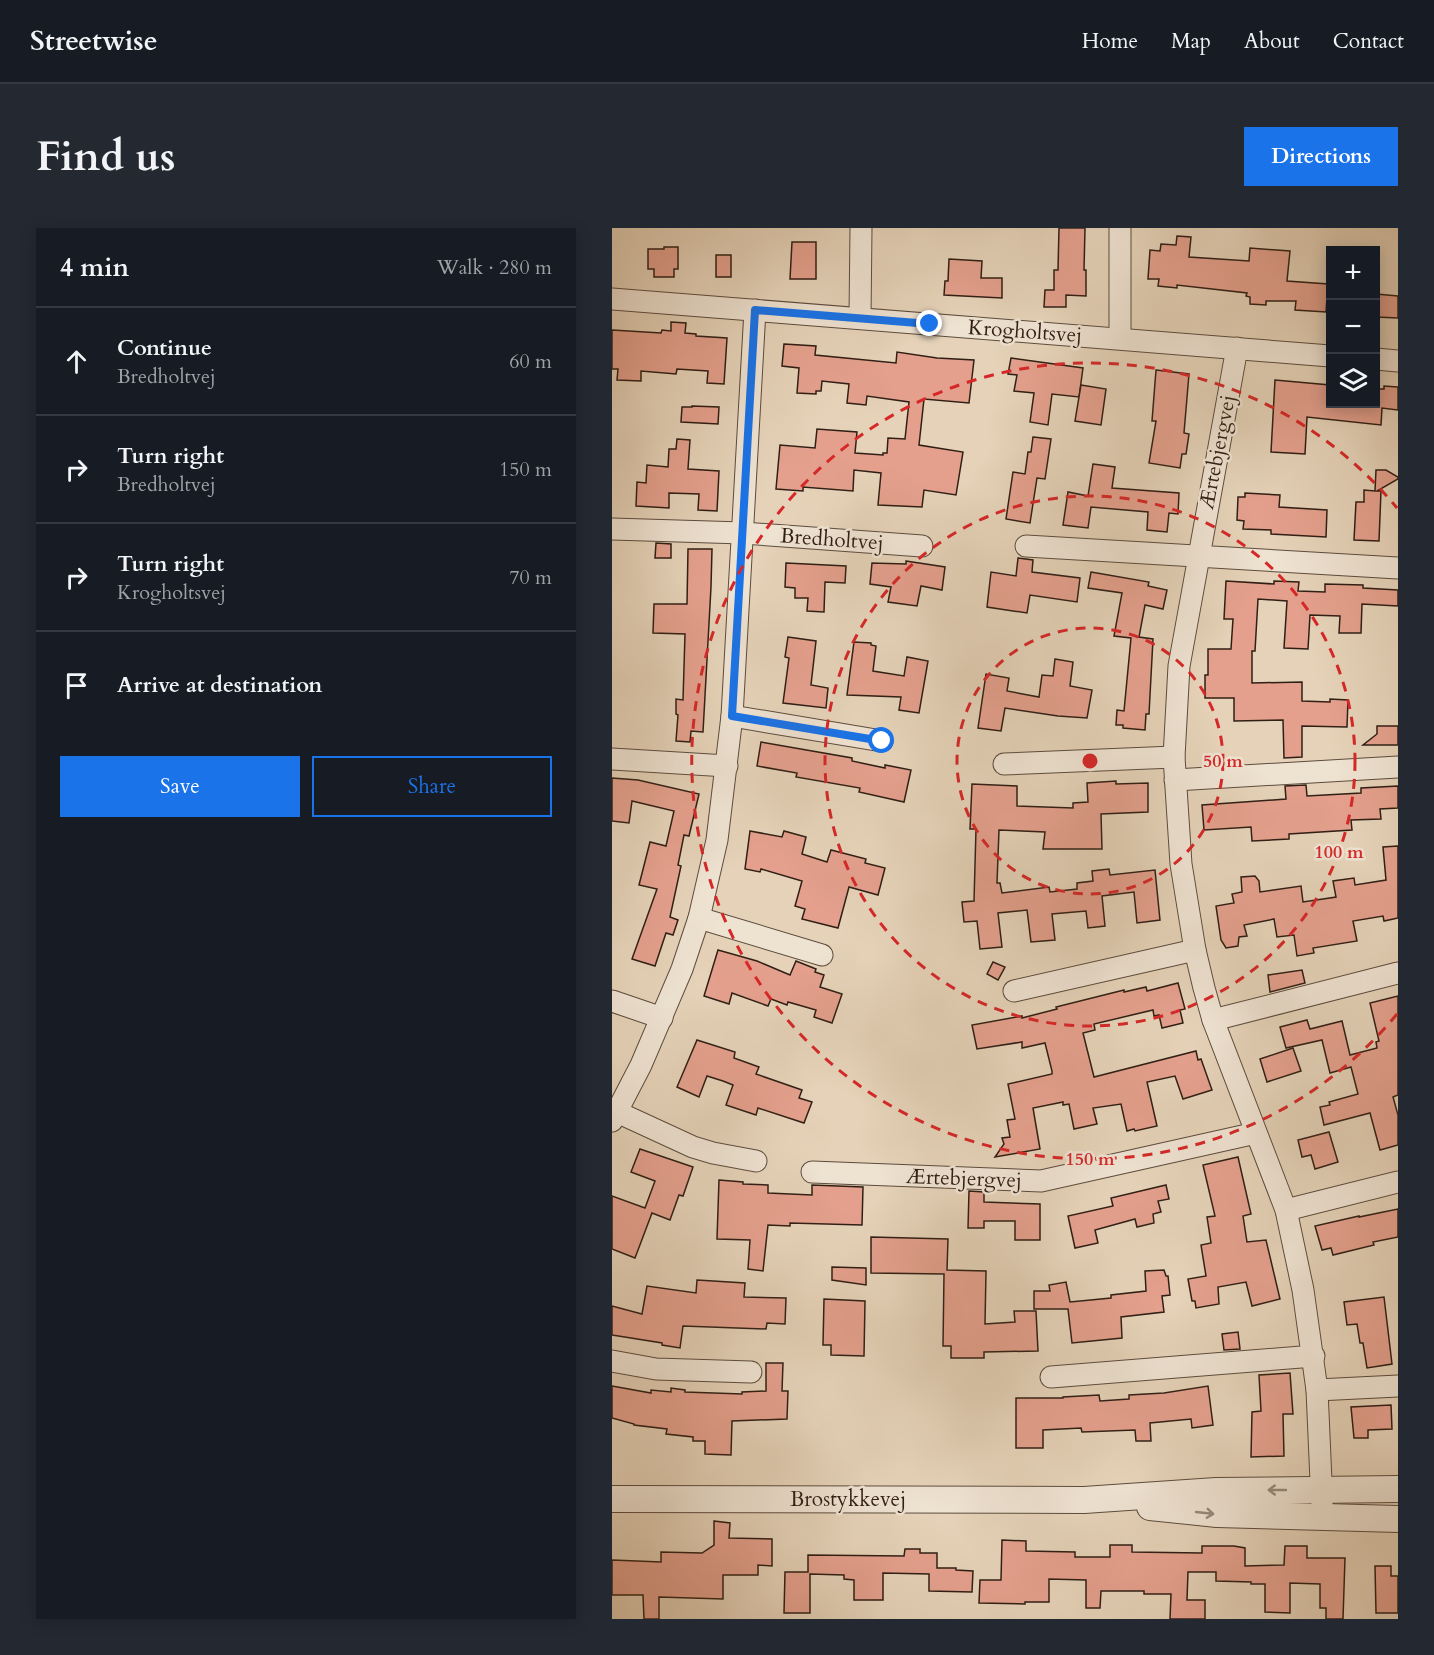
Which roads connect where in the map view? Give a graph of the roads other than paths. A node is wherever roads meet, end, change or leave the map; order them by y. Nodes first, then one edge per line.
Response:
1 (861, 228) edge
2 (1120, 228) edge
3 (612, 299) edge
4 (755, 310) junction
5 (861, 318) junction
6 (1120, 338) junction
7 (1237, 348) junction
8 (1326, 356) edge
9 (1380, 359) edge
10 (1398, 361) edge
11 (612, 529) edge
12 (742, 532) junction
13 (922, 546) dead end
14 (1026, 546) dead end
15 (1197, 557) junction
16 (1398, 568) edge
17 (732, 716) junction
18 (882, 741) dead end
19 (1174, 757) junction
20 (612, 759) edge
21 (1005, 764) dead end
22 (727, 766) junction
23 (1398, 767) edge
24 (1175, 780) junction
25 (699, 918) junction
26 (1195, 951) junction
27 (822, 955) dead end
28 (1398, 973) edge
29 (1014, 991) dead end
30 (612, 1001) edge
31 (662, 1018) junction
32 (1213, 1020) junction
33 (615, 1116) edge
34 (1256, 1133) junction
35 (756, 1161) dead end
36 (812, 1172) dead end
37 (1398, 1182) edge
38 (1286, 1210) junction
39 (1314, 1356) junction
40 (612, 1361) edge
41 (751, 1372) dead end
42 (1051, 1377) dead end
43 (1398, 1386) edge
44 (1317, 1390) junction
45 (1398, 1489) edge
46 (1322, 1490) junction
47 (612, 1498) edge
48 (1084, 1500) junction
49 (1322, 1518) junction
50 (1398, 1519) edge

1 - 5 street
2 - 6 street
3 - 4 street, Krogholtsvej
4 - 5 street, Krogholtsvej
4 - 12 street
5 - 6 street, Krogholtsvej
6 - 7 street, Krogholtsvej
7 - 8 street, Krogholtsvej
7 - 15 street, Ærtebjergvej
9 - 10 street
11 - 12 street, Bredholtvej
12 - 13 street, Bredholtvej
12 - 17 street
14 - 15 street
15 - 16 street
15 - 19 street, Ærtebjergvej
17 - 18 street
17 - 22 street
19 - 21 street
19 - 24 street, Ærtebjergvej
20 - 22 street
22 - 25 street
23 - 24 street
24 - 26 street, Ærtebjergvej
25 - 27 street
25 - 31 street
26 - 29 street
26 - 32 street, Ærtebjergvej
28 - 32 street
30 - 31 street
31 - 33 street
32 - 34 street, Ærtebjergvej
33 - 35 street
34 - 36 street, Ærtebjergvej
34 - 38 street, Ærtebjergvej
37 - 38 street
38 - 39 street, Ærtebjergvej
39 - 42 street
39 - 44 street, Ærtebjergvej
40 - 41 street
43 - 44 street
44 - 46 street, Ærtebjergvej
45 - 46 street, Brostykkevej
46 -> 48 street, Brostykkevej
46 - 49 street, Ærtebjergvej
47 - 48 street, Brostykkevej
48 -> 49 street, Brostykkevej
49 - 50 street, Brostykkevej

